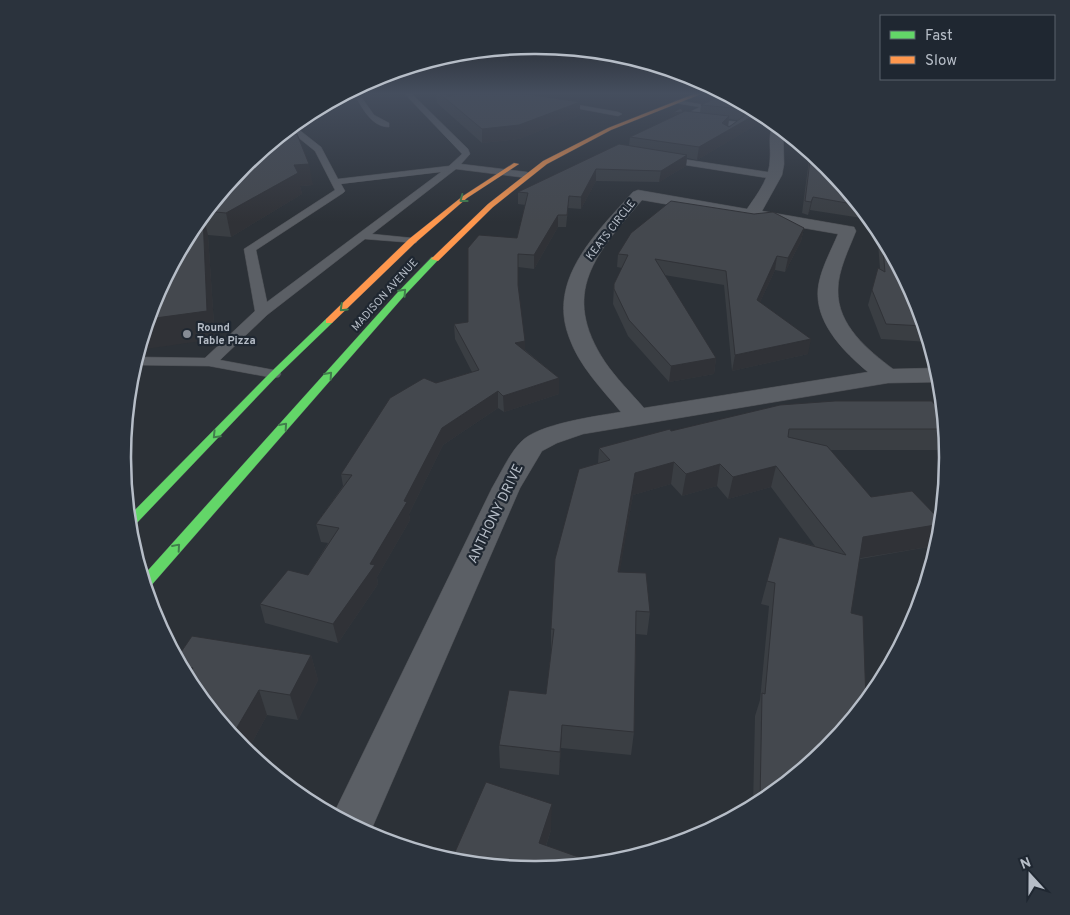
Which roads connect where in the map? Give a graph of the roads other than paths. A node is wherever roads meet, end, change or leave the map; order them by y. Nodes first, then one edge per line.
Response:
1 (302, 137) edge
2 (450, 137) edge
3 (597, 137) edge
4 (776, 137) edge
5 (651, 157) edge
6 (527, 158) dead end
7 (453, 167) junction
8 (504, 172) junction
9 (527, 176) junction
10 (774, 176) junction
11 (335, 182) junction
12 (752, 214) junction
13 (363, 236) junction
14 (412, 240) junction
15 (262, 312) junction
16 (143, 361) edge
17 (208, 362) junction
18 (274, 374) junction
19 (930, 375) edge
20 (888, 376) junction
21 (638, 416) junction
22 (136, 517) edge
23 (150, 577) edge
24 (354, 819) edge

1 - 11 lane
2 - 7 lane
3 - 9 main road, MADISON AVENUE
4 - 10 street
5 - 10 lane
6 - 8 main road, MADISON AVENUE
7 - 8 lane
7 - 11 lane
7 - 13 lane
8 - 9 lane
8 -> 14 main road, MADISON AVENUE
23 -> 9 main road, MADISON AVENUE
10 - 12 street
11 - 15 lane
12 - 20 street, KEATS CIRCLE
12 - 21 street, KEATS CIRCLE
13 - 14 lane
13 - 15 lane
14 -> 18 main road, MADISON AVENUE
15 - 17 lane
16 - 17 lane
17 - 18 lane
18 -> 22 main road, MADISON AVENUE
19 - 20 street, ANTHONY DRIVE
20 - 21 street, ANTHONY DRIVE
21 - 24 street, ANTHONY DRIVE

